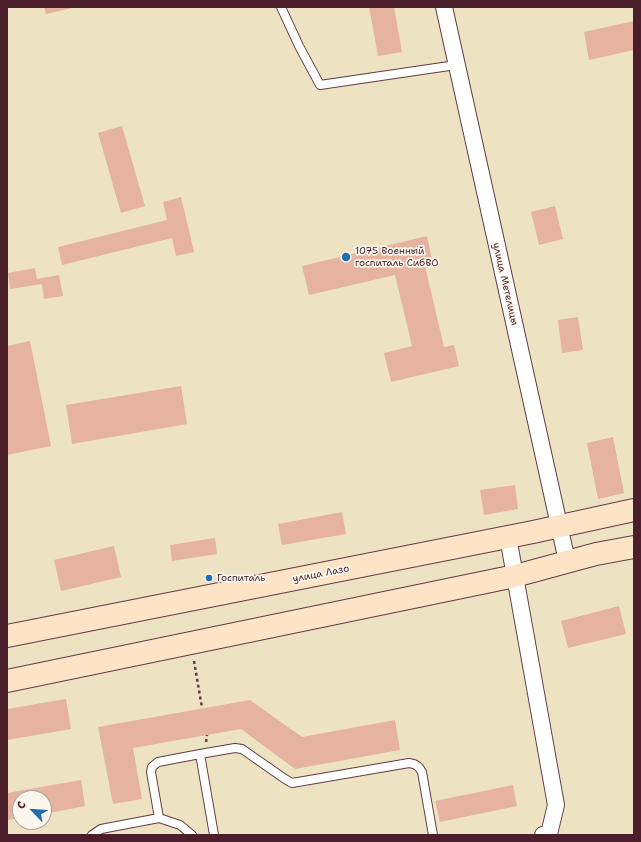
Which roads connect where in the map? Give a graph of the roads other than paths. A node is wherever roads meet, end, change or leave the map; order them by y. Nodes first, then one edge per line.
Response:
1 (281, 7) edge
2 (444, 7) edge
3 (456, 65) junction
4 (634, 510) edge
5 (559, 527) junction
6 (508, 537) junction
7 (634, 547) edge
8 (567, 561) junction
9 (515, 576) junction
10 (7, 634) edge
11 (7, 681) edge
12 (200, 754) junction
13 (159, 818) junction
14 (92, 835) edge
15 (192, 835) edge
16 (214, 835) edge
17 (433, 835) edge
18 (543, 835) edge

1 - 3 lane
2 - 3 street, улица Метелицы
3 - 5 street, улица Метелицы
4 - 5 street, улица Лазо
5 - 6 street, улица Лазо
5 - 8 street, улица Метелицы
6 - 9 street
6 - 10 street, улица Лазо
7 - 8 street
8 - 9 street
9 - 11 street
9 - 18 street
12 - 13 lane
12 - 16 lane
12 - 17 lane
13 - 14 lane
13 - 15 lane

